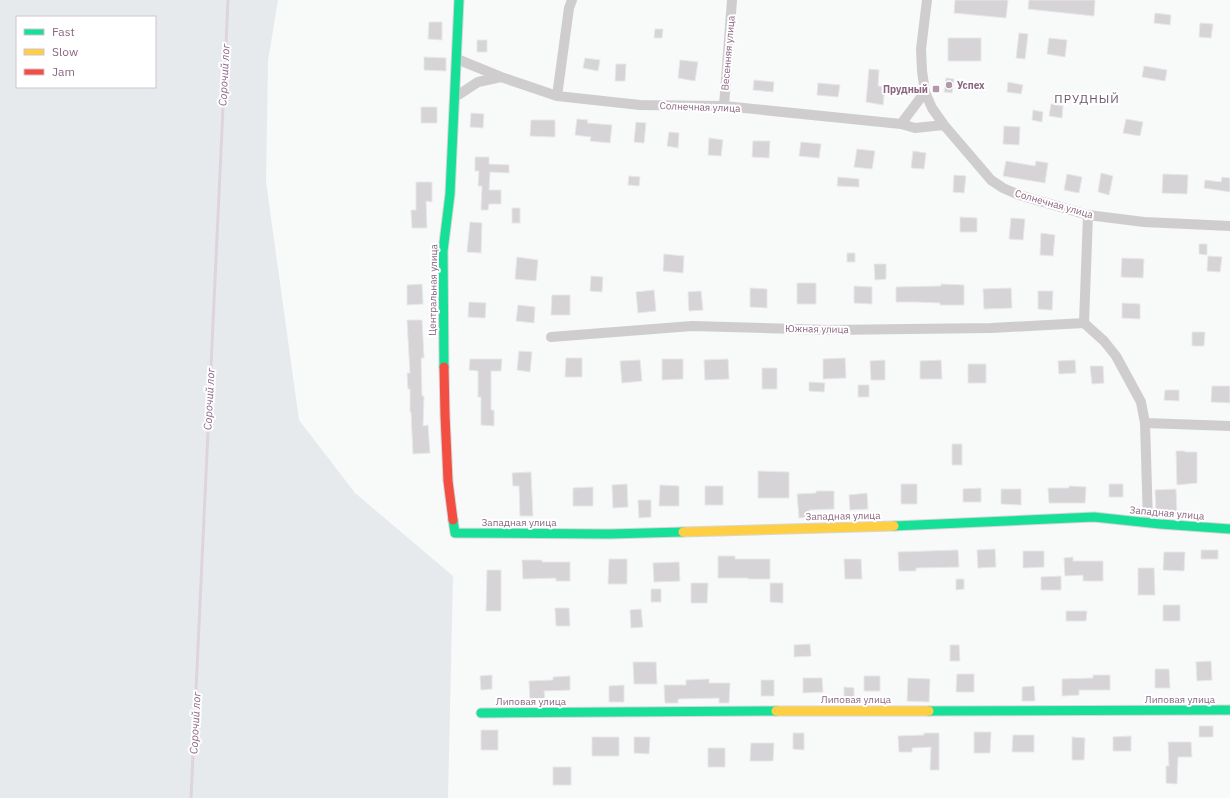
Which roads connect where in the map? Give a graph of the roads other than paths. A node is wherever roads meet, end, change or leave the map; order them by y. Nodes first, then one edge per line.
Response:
1 (459, 0) edge
2 (572, 0) edge
3 (732, 0) edge
4 (927, 0) edge
5 (457, 59) junction
6 (501, 77) junction
7 (925, 92) junction
8 (557, 96) junction
9 (455, 98) junction
10 (724, 106) junction
11 (901, 124) junction
12 (944, 125) junction
13 (1088, 215) junction
14 (1230, 226) edge
15 (1084, 323) junction
16 (551, 337) dead end
17 (1144, 423) junction
18 (1230, 426) edge
19 (1148, 522) junction
20 (1230, 529) edge
21 (455, 533) joint
22 (1230, 710) edge
23 (481, 713) dead end

1 - 5 street, Центральная улица
2 - 8 street
3 - 10 street, Весенняя улица
4 - 7 street, Солнечная улица
5 - 6 street, Солнечная улица
5 - 9 street, Центральная улица
6 - 8 street, Солнечная улица
6 - 9 street
7 - 11 street
7 - 12 street, Солнечная улица
8 - 10 street, Солнечная улица
9 - 21 street, Центральная улица
10 - 11 street, Солнечная улица
11 - 12 street, Солнечная улица
12 - 13 street, Солнечная улица
13 - 14 street, Солнечная улица
13 - 15 street
15 - 16 street, Южная улица
15 - 17 street
17 - 18 street
17 - 19 street
19 - 20 street, Западная улица
19 - 21 street, Западная улица
22 - 23 street, Липовая улица

